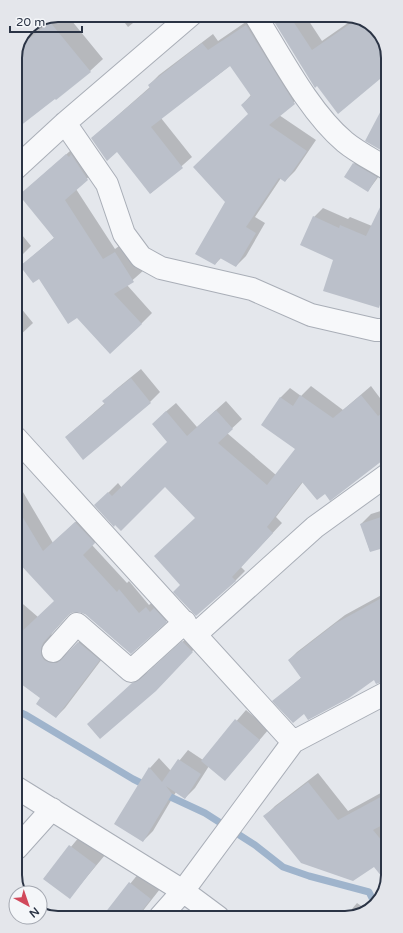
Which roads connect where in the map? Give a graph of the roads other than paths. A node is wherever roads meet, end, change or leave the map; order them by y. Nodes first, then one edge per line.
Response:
1 (183, 22) edge
2 (259, 22) edge
3 (65, 123) junction
4 (22, 163) edge
5 (381, 165) edge
6 (381, 330) edge
7 (22, 445) edge
8 (381, 479) edge
9 (190, 628) junction
10 (53, 651) dead end
11 (381, 696) edge
12 (293, 742) junction
13 (22, 791) edge
14 (52, 809) junction
15 (22, 842) edge
16 (183, 891) junction
17 (165, 911) edge
18 (210, 911) edge

1 - 3 street
2 - 5 street
3 - 4 street
3 - 6 street
7 - 9 street
8 - 9 street
9 - 10 street
9 - 12 street
11 - 12 street
12 - 16 street
13 - 14 street
14 - 15 street
14 - 16 street
16 - 17 street
16 - 18 street

